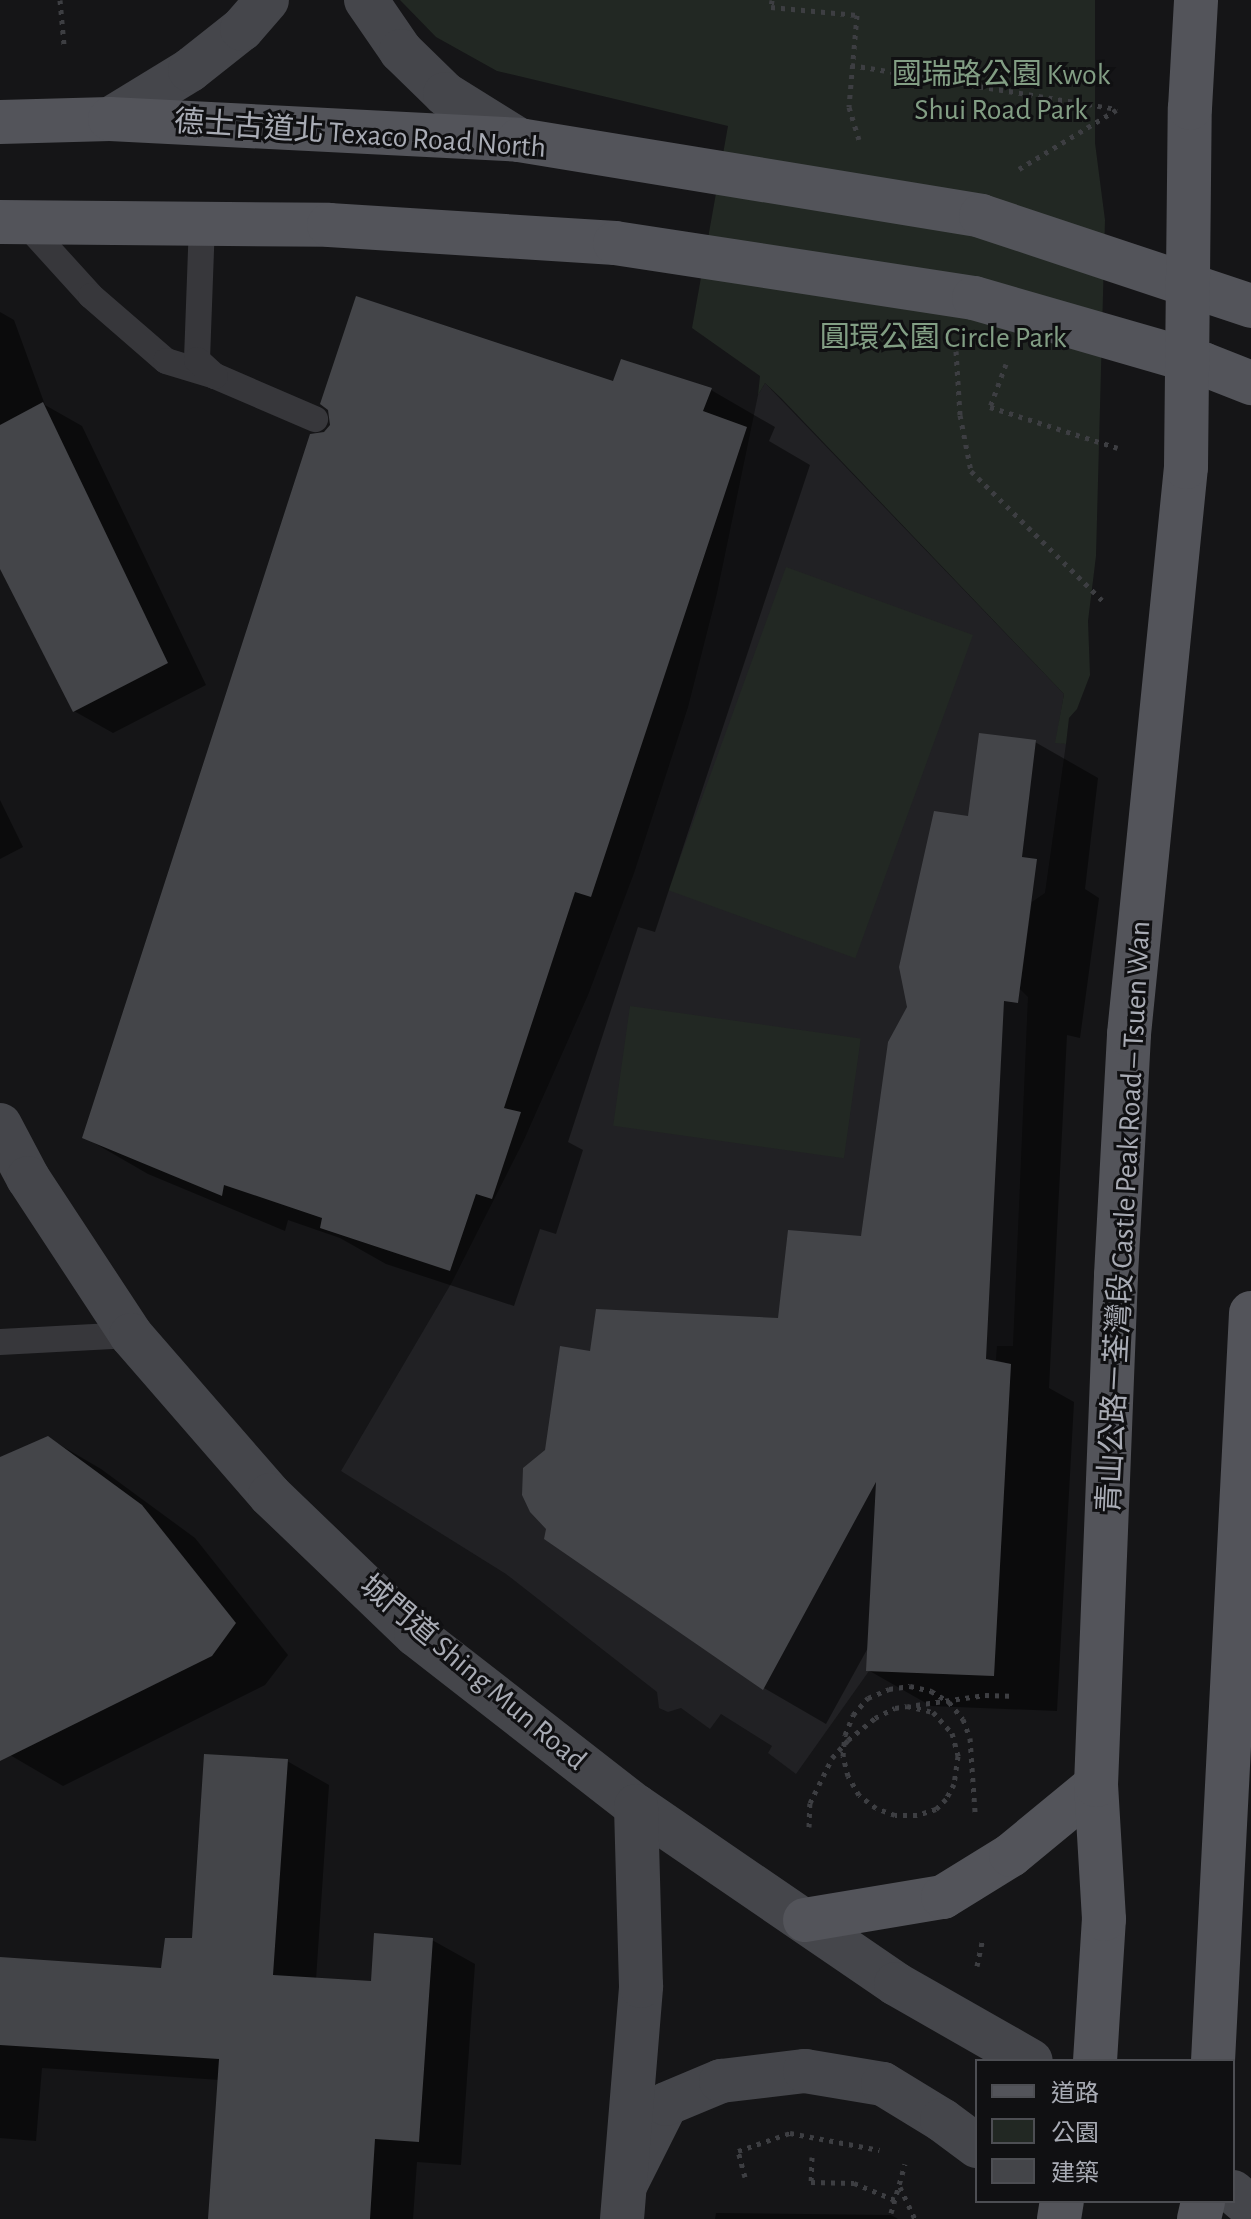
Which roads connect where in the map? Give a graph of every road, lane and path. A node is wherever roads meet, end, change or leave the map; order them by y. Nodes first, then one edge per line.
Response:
1 (60, 0) edge
2 (267, 0) edge
3 (366, 0) edge
4 (772, 0) edge
5 (1196, 0) edge
6 (64, 45) dead end
7 (110, 119) junction
8 (0, 122) edge
9 (519, 140) junction
10 (1015, 173) dead end
11 (12, 222) edge
12 (202, 223) junction
13 (1251, 306) edge
14 (1006, 363) dead end
15 (215, 376) junction
16 (1251, 383) edge
17 (315, 419) dead end
18 (1118, 448) dead end
19 (0, 1125) edge
20 (1251, 1313) edge
21 (131, 1335) junction
22 (0, 1342) edge
23 (1010, 1696) dead end
24 (907, 1706) junction
25 (971, 1757) dead end
26 (1096, 1785) junction
27 (636, 1806) junction
28 (809, 1827) dead end
29 (805, 1920) junction
30 (1027, 2059) edge
31 (1095, 2059) edge
32 (1213, 2059) edge
33 (975, 2145) edge
34 (882, 2150) dead end
35 (812, 2157) dead end
36 (745, 2177) dead end
37 (899, 2185) dead end
38 (1235, 2194) edge
39 (895, 2200) dead end
40 (624, 2201) edge
41 (1251, 2207) edge
42 (915, 2219) edge

1 - 6 path
2 - 7 main road
3 - 9 main road
4 - 10 path
5 - 26 main road, 青山公路－荃灣段 Castle Peak Road – Tsuen Wan
7 - 8 main road, 德士古道北 Texaco Road North
7 - 9 main road, 德士古道北 Texaco Road North
9 - 13 main road, 德士古道北 Texaco Road North
11 - 12 main road
11 - 15 lane
12 - 15 lane
12 - 16 main road
14 - 18 path
15 - 17 lane
19 - 21 main road, 城門道 Shing Mun Road
20 - 32 main road
21 - 22 lane
21 - 27 main road, 城門道 Shing Mun Road
23 - 24 path
24 - 25 path
24 - 28 path
26 - 29 main road
26 - 31 main road, 青山公路－荃灣段 Castle Peak Road – Tsuen Wan
27 - 29 main road, 城門道 Shing Mun Road
27 - 40 main road
29 - 30 main road, 城門道 Shing Mun Road
33 - 40 main road
34 - 36 path
35 - 39 path
37 - 42 path
38 - 41 main road

